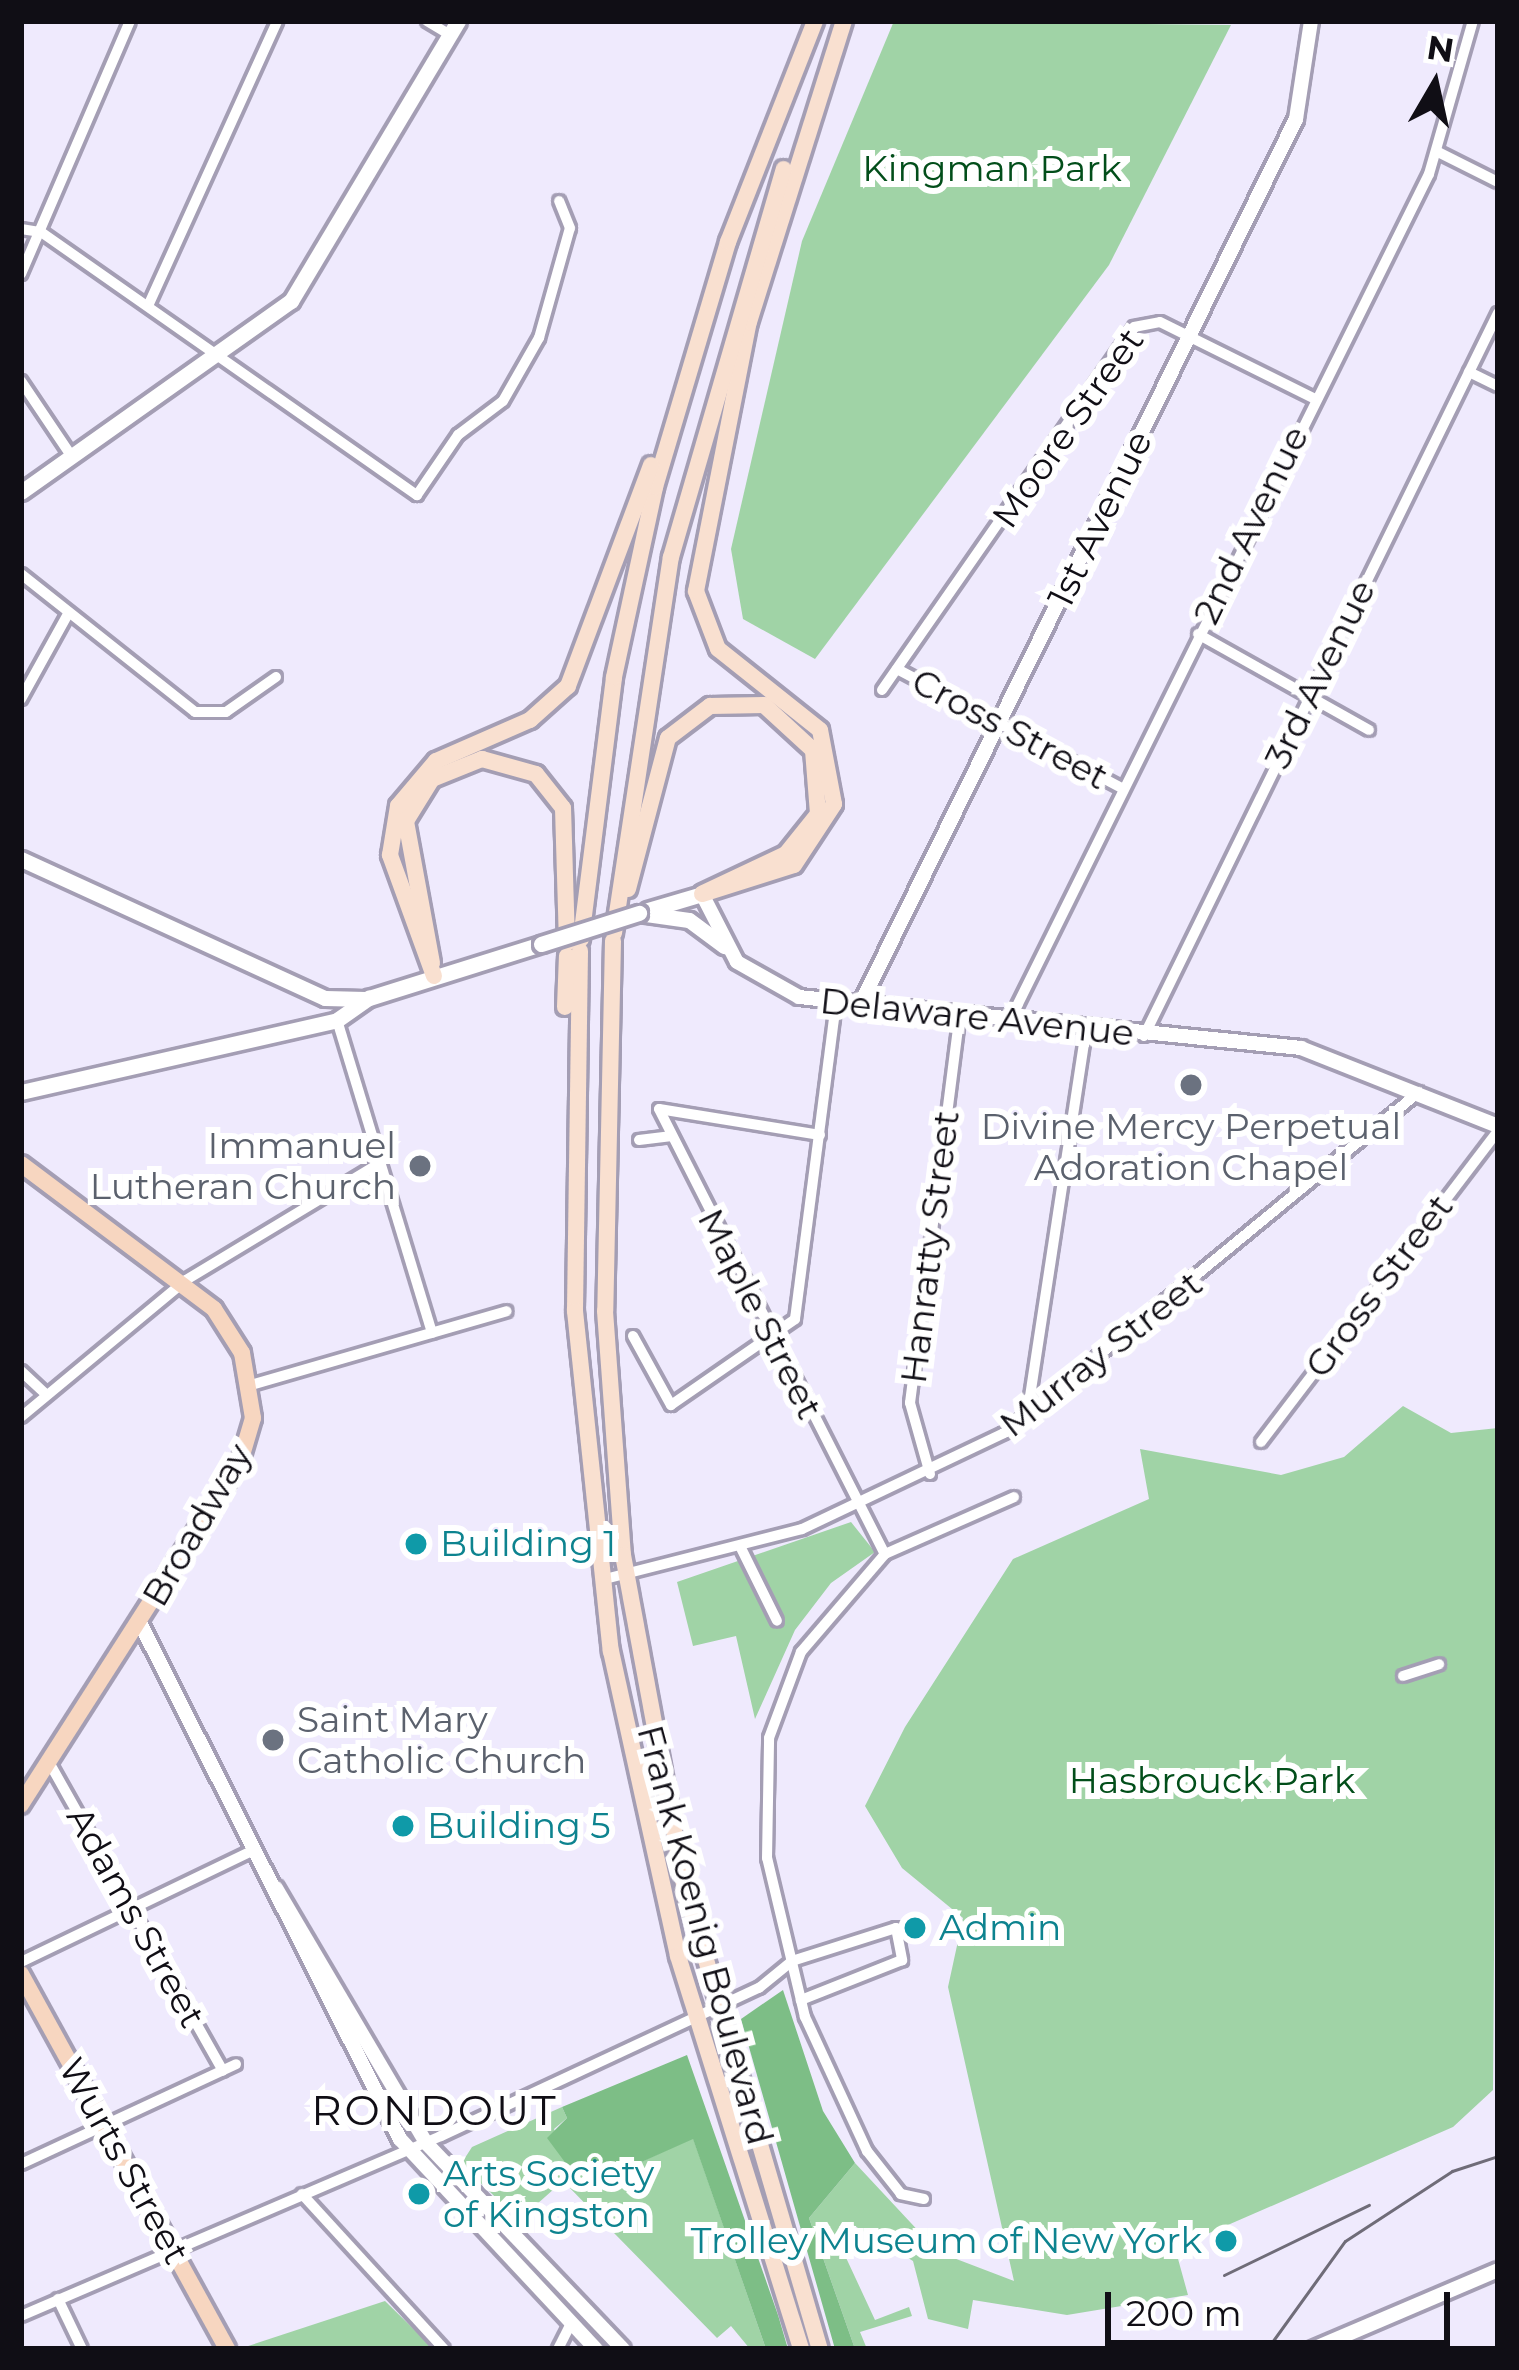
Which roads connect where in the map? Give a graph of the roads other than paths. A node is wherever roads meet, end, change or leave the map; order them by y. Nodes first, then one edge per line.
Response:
1 (130, 21) edge
2 (277, 21) edge
3 (427, 21) edge
4 (815, 21) edge
5 (844, 21) edge
6 (1311, 21) edge
7 (1473, 21) edge
8 (453, 28) edge
9 (1438, 152) junction
10 (1498, 182) edge
11 (559, 201) dead end
12 (21, 229) edge
13 (41, 232) junction
14 (21, 274) edge
15 (148, 306) junction
16 (1498, 313) edge
17 (1189, 337) junction
18 (217, 355) junction
19 (689, 363) junction
20 (1469, 371) junction
21 (21, 381) edge
22 (1498, 386) edge
23 (1313, 398) junction
24 (72, 457) junction
25 (21, 493) edge
26 (21, 574) edge
27 (68, 614) junction
28 (1198, 634) junction
29 (897, 669) junction
30 (276, 677) dead end
31 (882, 690) dead end
32 (1309, 698) junction
33 (21, 699) edge
34 (1000, 724) junction
35 (1369, 730) dead end
36 (1122, 788) junction
37 (21, 860) edge
38 (702, 894) junction
39 (639, 913) junction
40 (615, 940) junction
41 (724, 946) junction
42 (573, 947) junction
43 (434, 976) junction
44 (369, 998) junction
45 (836, 1004) junction
46 (859, 1007) junction
47 (959, 1018) junction
48 (337, 1020) junction
49 (1009, 1022) junction
50 (1086, 1031) junction
51 (1144, 1036) junction
52 (21, 1092) edge
53 (1419, 1092) junction
54 (1498, 1128) edge
55 (820, 1135) junction
56 (670, 1136) junction
57 (639, 1140) dead end
58 (380, 1163) junction
59 (21, 1164) edge
60 (186, 1280) junction
61 (507, 1311) dead end
62 (431, 1333) junction
63 (633, 1336) dead end
64 (773, 1338) junction
65 (21, 1371) edge
66 (250, 1385) junction
67 (47, 1395) junction
68 (1027, 1416) junction
69 (21, 1417) edge
70 (1262, 1442) dead end
71 (930, 1474) junction
72 (1014, 1497) dead end
73 (859, 1506) junction
74 (741, 1548) junction
75 (885, 1554) junction
76 (627, 1575) junction
77 (600, 1580) junction
78 (777, 1621) dead end
79 (141, 1625) junction
80 (1439, 1664) dead end
81 (1403, 1676) dead end
82 (50, 1764) junction
83 (21, 1805) edge
84 (254, 1850) junction
85 (276, 1888) junction
86 (130, 1908) junction
87 (792, 1961) junction
88 (21, 1962) edge
89 (21, 1974) edge
90 (801, 2000) junction
91 (720, 2007) junction
92 (696, 2018) junction
93 (236, 2064) dead end
94 (223, 2071) junction
95 (104, 2125) junction
96 (426, 2143) junction
97 (408, 2149) junction
98 (21, 2164) edge
99 (302, 2194) junction
100 (924, 2199) dead end
101 (172, 2248) junction
102 (1498, 2270) edge
103 (58, 2299) junction
104 (21, 2316) edge
105 (571, 2324) junction
106 (82, 2349) edge
107 (227, 2349) edge
108 (444, 2349) edge
109 (558, 2349) edge
110 (596, 2349) edge
111 (623, 2349) edge
112 (801, 2349) edge
113 (820, 2349) edge
114 (1313, 2349) edge

1 - 13 street
2 - 15 street
3 - 8 street
4 - 19 main road, Frank Koenig Boulevard
5 - 38 main road
5 - 40 main road, Frank Koenig Boulevard
6 - 17 street, 1st Avenue
7 - 9 street, 2nd Avenue
8 - 18 main road
9 - 10 street
9 - 23 street, 2nd Avenue
11 - 18 street
12 - 13 street
13 - 14 street
13 - 15 street
15 - 18 street
16 - 20 street, 3rd Avenue
17 - 23 street, Moore Street
17 - 29 street, Moore Street
17 - 34 street, 1st Avenue
18 - 24 main road
19 - 42 main road, Frank Koenig Boulevard
19 - 43 main road
20 - 22 street
20 - 32 street, 3rd Avenue
21 - 24 street
23 - 28 street, 2nd Avenue
24 - 25 main road
26 - 27 street
27 - 30 street
27 - 33 street
28 - 32 street
28 - 36 street, 2nd Avenue
29 - 31 street, Moore Street
29 - 34 street, Cross Street
32 - 35 street
32 - 51 street, 3rd Avenue
34 - 36 street, Cross Street
34 - 46 street, 1st Avenue
36 - 49 street, 2nd Avenue
37 - 44 main road
38 - 39 main road
38 - 40 main road
38 - 41 street, Delaware Avenue
39 - 41 main road
39 - 43 main road, bridge
40 - 76 main road, Frank Koenig Boulevard
41 - 45 street, Delaware Avenue
42 - 43 main road
42 - 77 main road, Frank Koenig Boulevard
43 - 44 main road
44 - 48 main road
45 - 46 street, Delaware Avenue
45 - 55 street
46 - 47 street, Delaware Avenue
47 - 49 street, Delaware Avenue
47 - 71 street, Hanratty Street
48 - 52 main road
48 - 58 street
49 - 50 street, Delaware Avenue
50 - 51 street, Delaware Avenue
50 - 68 street
51 - 53 street, Delaware Avenue
53 - 54 street, Delaware Avenue
53 - 68 street, Murray Street
54 - 70 street, Gross Street
55 - 56 street, Maple Street
55 - 64 street
56 - 57 street
56 - 64 street, Maple Street
58 - 60 street
58 - 62 street
59 - 60 highway, Broadway
60 - 66 highway, Broadway
60 - 67 street
61 - 62 street
62 - 66 street
63 - 64 street
64 - 73 street, Maple Street
65 - 67 street
66 - 79 highway, Broadway
67 - 69 street
68 - 71 street, Murray Street
71 - 73 street, Murray Street
72 - 75 street
73 - 74 street, Murray Street
73 - 75 street, Maple Street
74 - 76 street, Murray Street
74 - 78 street
75 - 87 street
76 - 77 street, Murray Street
76 - 91 main road, Frank Koenig Boulevard
77 - 92 main road, Frank Koenig Boulevard
79 - 82 highway
79 - 84 street, Broadway
80 - 81 street
82 - 83 highway
82 - 86 street, Adams Street
84 - 85 street, Broadway
84 - 86 street
85 - 96 street, Broadway
85 - 97 street, Broadway
86 - 88 street
86 - 94 street, Adams Street
87 - 90 street
87 - 90 street
87 - 91 street
89 - 95 highway, Wurts Street
90 - 100 street
91 - 92 street
91 - 113 main road, Frank Koenig Boulevard
92 - 96 street
92 - 112 main road, Frank Koenig Boulevard
93 - 94 street
94 - 95 street
95 - 98 street
95 - 101 highway, Wurts Street
96 - 97 street
96 - 111 street, Broadway
97 - 99 street
97 - 105 street, Broadway
99 - 101 street
99 - 108 street
101 - 103 street
101 - 107 highway, Wurts Street
102 - 114 street
103 - 104 street
103 - 106 street
105 - 109 street
105 - 110 street, Broadway

